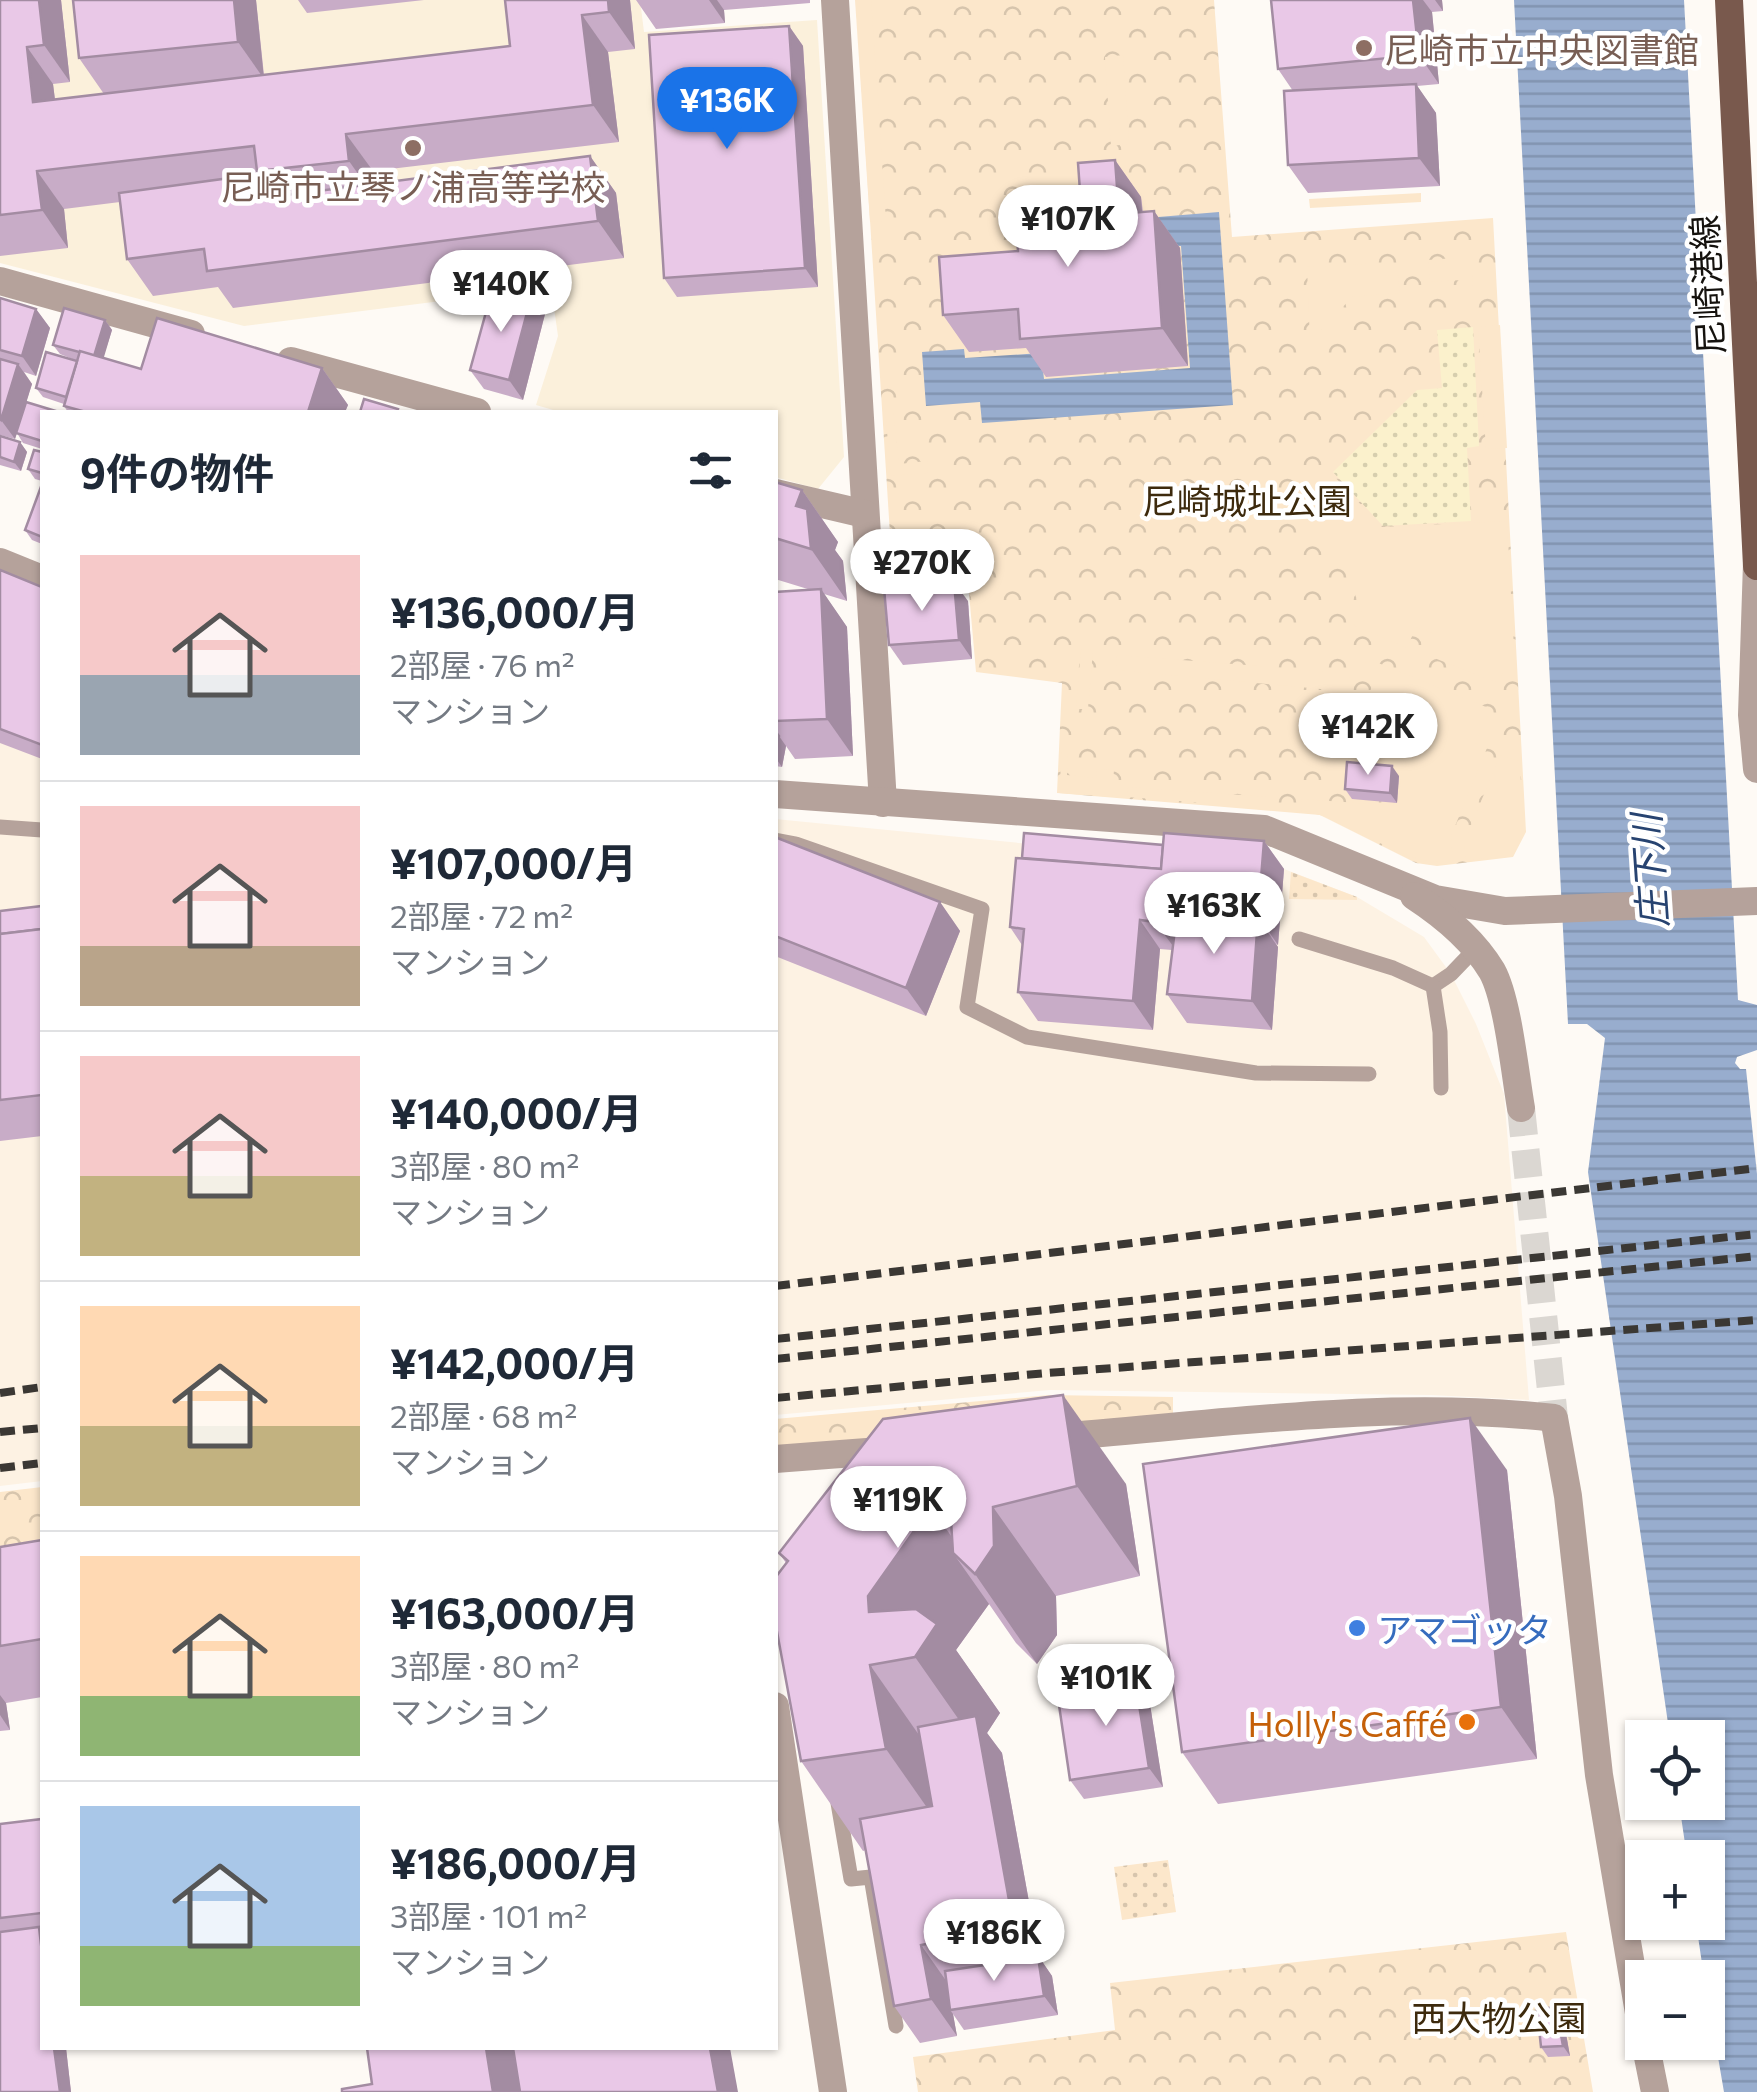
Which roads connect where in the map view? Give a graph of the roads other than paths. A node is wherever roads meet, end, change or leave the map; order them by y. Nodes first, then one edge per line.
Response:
1 (835, 0) edge
2 (1730, 0) edge
3 (0, 281) edge
4 (210, 339) edge
5 (267, 355) edge
6 (470, 410) edge
7 (778, 493) edge
8 (864, 514) junction
9 (0, 562) edge
10 (1757, 564) edge
11 (40, 578) edge
12 (1757, 769) edge
13 (778, 794) edge
14 (882, 803) junction
15 (0, 827) edge
16 (40, 830) edge
17 (778, 841) edge
18 (1374, 872) junction
19 (1745, 902) edge
20 (1299, 939) dead end
21 (1475, 949) junction
22 (1432, 986) junction
23 (1369, 1074) dead end
24 (1441, 1088) dead end
25 (1521, 1108) tunnel mouth
26 (1032, 1439) edge
27 (915, 1448) edge
28 (778, 1460) edge
29 (778, 1714) edge
30 (836, 1790) edge
31 (1630, 1960) edge
32 (896, 2026) edge
33 (1649, 2060) edge
34 (833, 2092) edge
35 (1655, 2092) edge

1 - 8 street
2 - 10 main road, 尼崎港線
3 - 4 street
5 - 6 street
7 - 8 street
8 - 14 street
9 - 11 street
10 - 12 street
13 - 14 street
14 - 18 street
15 - 16 lane
17 - 23 lane
18 - 19 street
18 - 21 street
20 - 22 lane
21 - 22 lane
21 - 25 street
22 - 24 lane
26 - 31 street
27 - 28 street
29 - 34 street
30 - 32 lane
33 - 35 street

